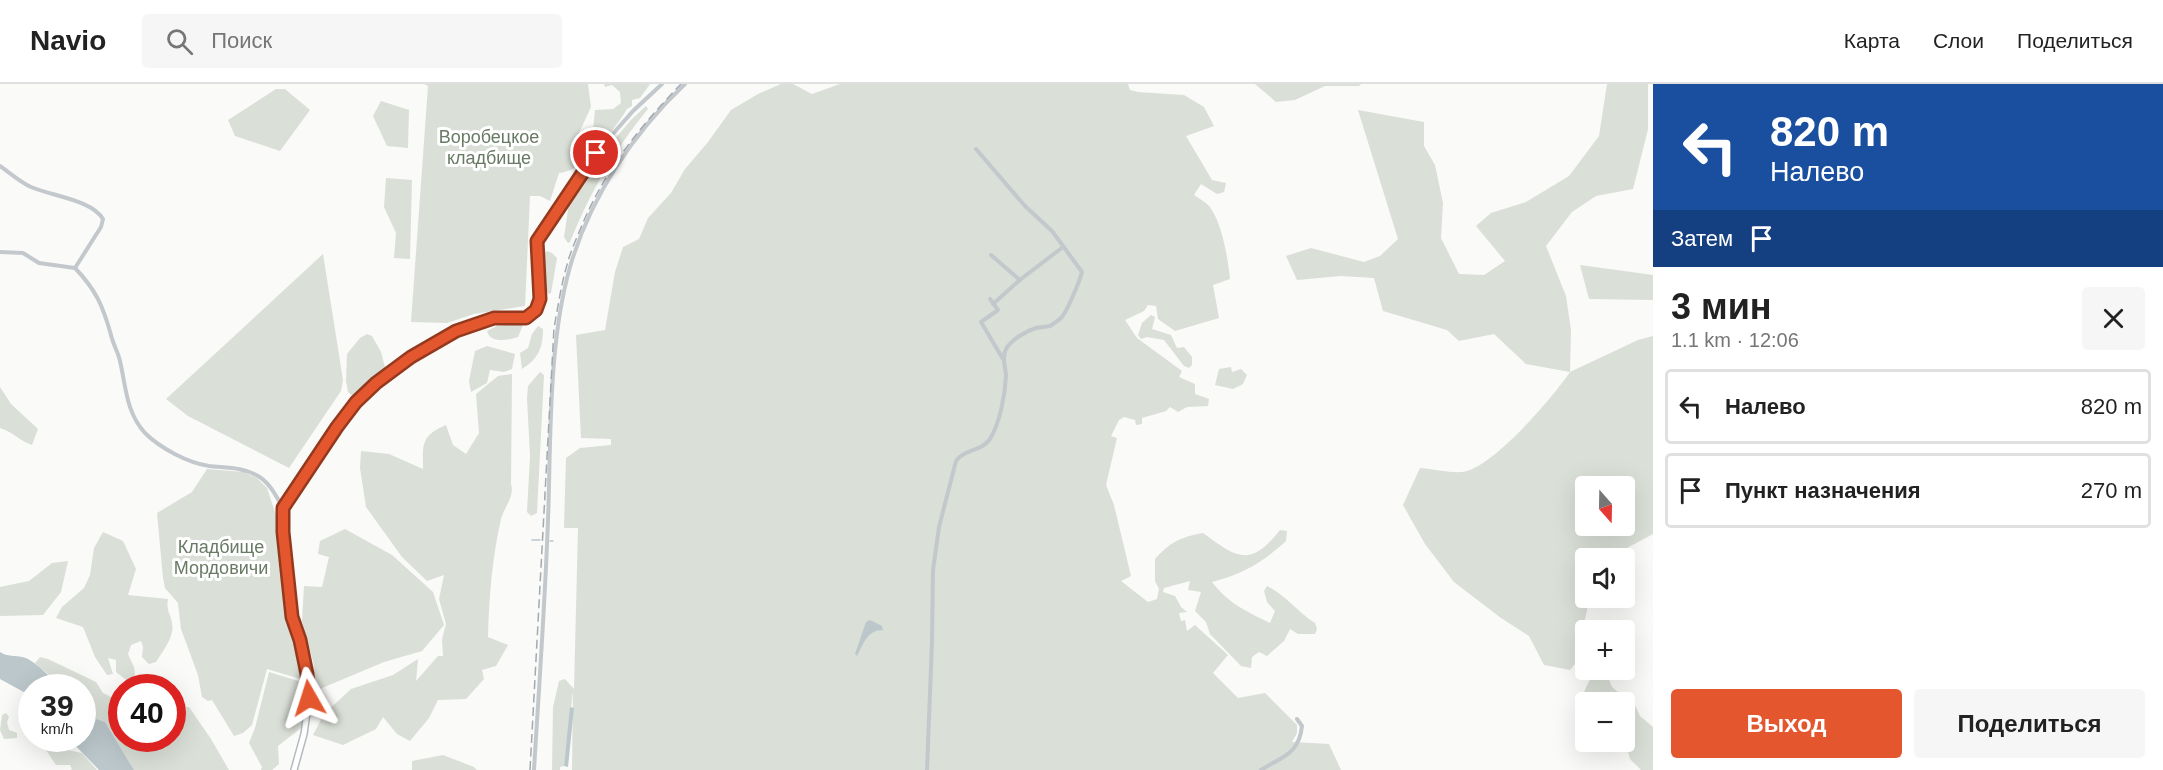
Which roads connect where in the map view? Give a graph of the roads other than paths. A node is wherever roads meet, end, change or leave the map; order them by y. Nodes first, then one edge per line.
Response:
1 (662, 84) edge
2 (685, 84) edge
3 (976, 149) dead end
4 (0, 166) edge
5 (537, 241) joint
6 (1063, 247) junction
7 (0, 252) edge
8 (991, 255) dead end
9 (75, 268) junction
10 (1020, 280) junction
11 (990, 299) dead end
12 (993, 304) junction
13 (1004, 360) junction
14 (283, 508) junction
15 (1297, 719) dead end
16 (294, 770) edge
17 (534, 770) edge
18 (927, 770) edge
19 (1261, 770) edge

1 - 5 street
2 - 17 street
3 - 6 street
4 - 9 street
5 - 14 street
6 - 10 street
6 - 13 street
7 - 9 street
8 - 10 street
9 - 14 street
10 - 12 street
11 - 12 street
12 - 13 street
13 - 18 street
14 - 16 street
15 - 19 street

